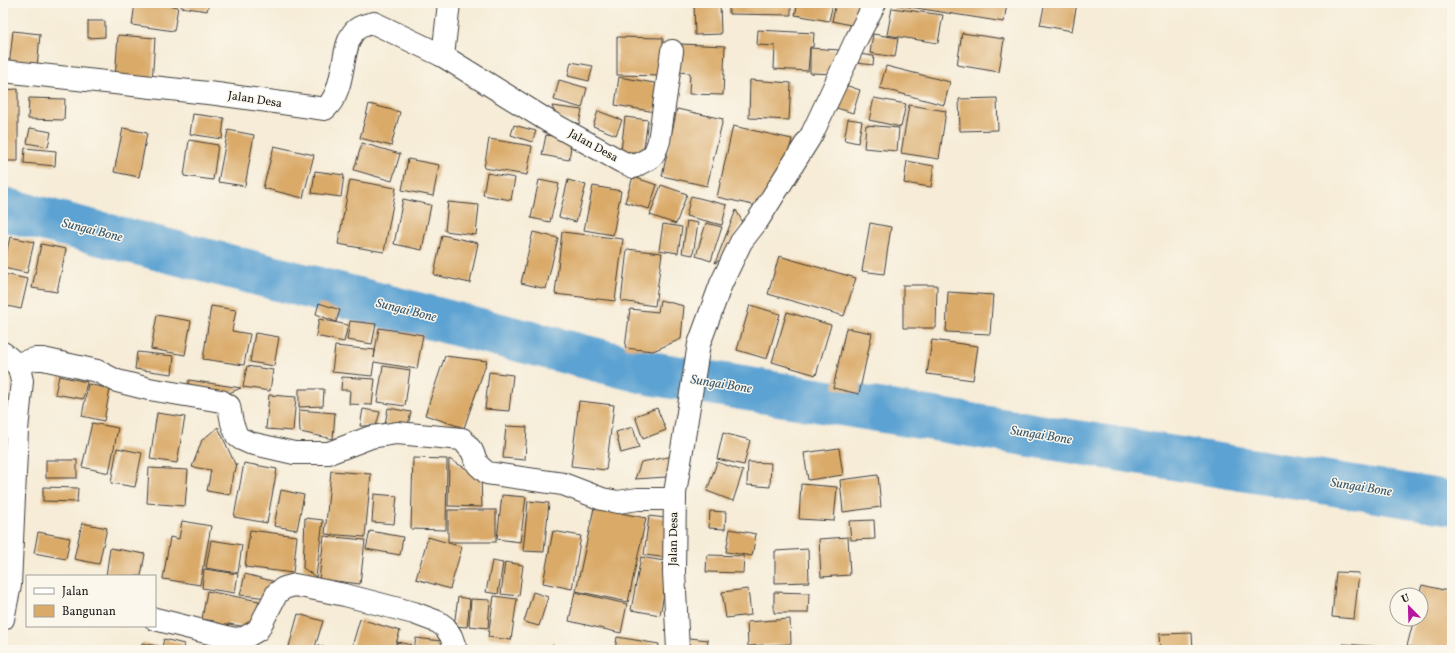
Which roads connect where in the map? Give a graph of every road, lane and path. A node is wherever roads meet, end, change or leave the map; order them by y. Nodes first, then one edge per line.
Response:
1 (449, 3) edge
2 (875, 3) edge
3 (672, 50) dead end
4 (443, 56) junction
5 (3, 71) edge
6 (10, 358) edge
7 (675, 499) junction
8 (18, 587) edge
9 (3, 619) edge
10 (156, 619) edge
11 (456, 650) edge
12 (678, 650) edge

1 - 4 street
2 - 7 street, Jalan Desa
3 - 4 street, Jalan Desa
4 - 5 street, Jalan Desa
6 - 7 street
6 - 8 street
7 - 12 street, Jalan Desa
8 - 9 street
10 - 11 street

